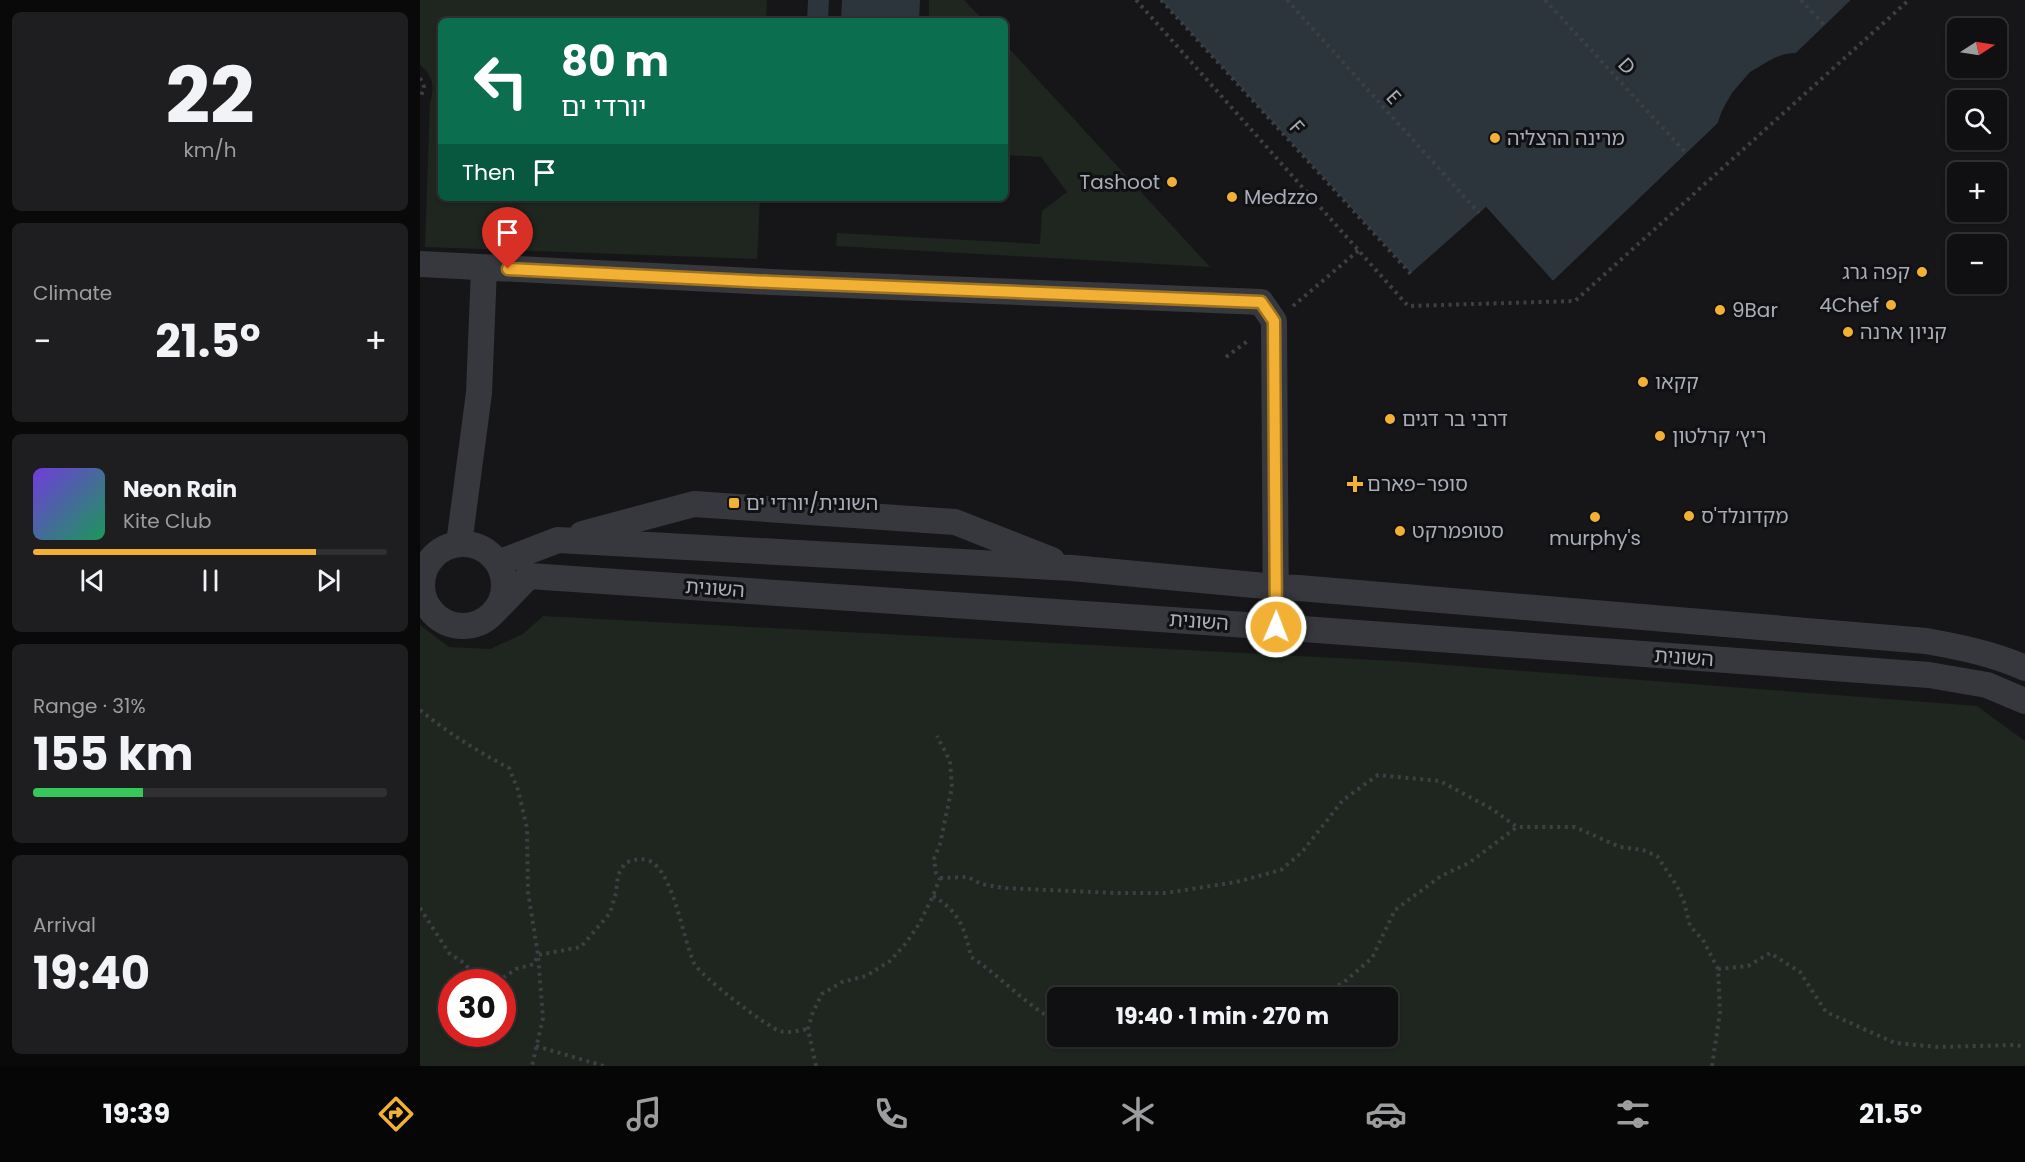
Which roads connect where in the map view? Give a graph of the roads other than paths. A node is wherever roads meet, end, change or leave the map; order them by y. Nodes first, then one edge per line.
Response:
1 (420, 264) edge
2 (484, 268) junction
3 (558, 540) junction
4 (439, 548) edge
5 (498, 563) junction
6 (1072, 568) junction
7 (1276, 587) junction
8 (424, 604) edge
9 (493, 613) junction
10 (1276, 627) junction
11 (2025, 668) edge
12 (2025, 701) edge

1 - 2 street
2 - 4 street
2 - 7 street
3 - 5 street, השונית
3 - 6 street, השונית
3 - 6 street
4 - 5 street
4 - 8 street
5 - 9 street
6 - 7 street, השונית
7 - 10 street
7 - 11 street, השונית
8 - 9 street
9 - 10 street, השונית
10 - 12 street, השונית

